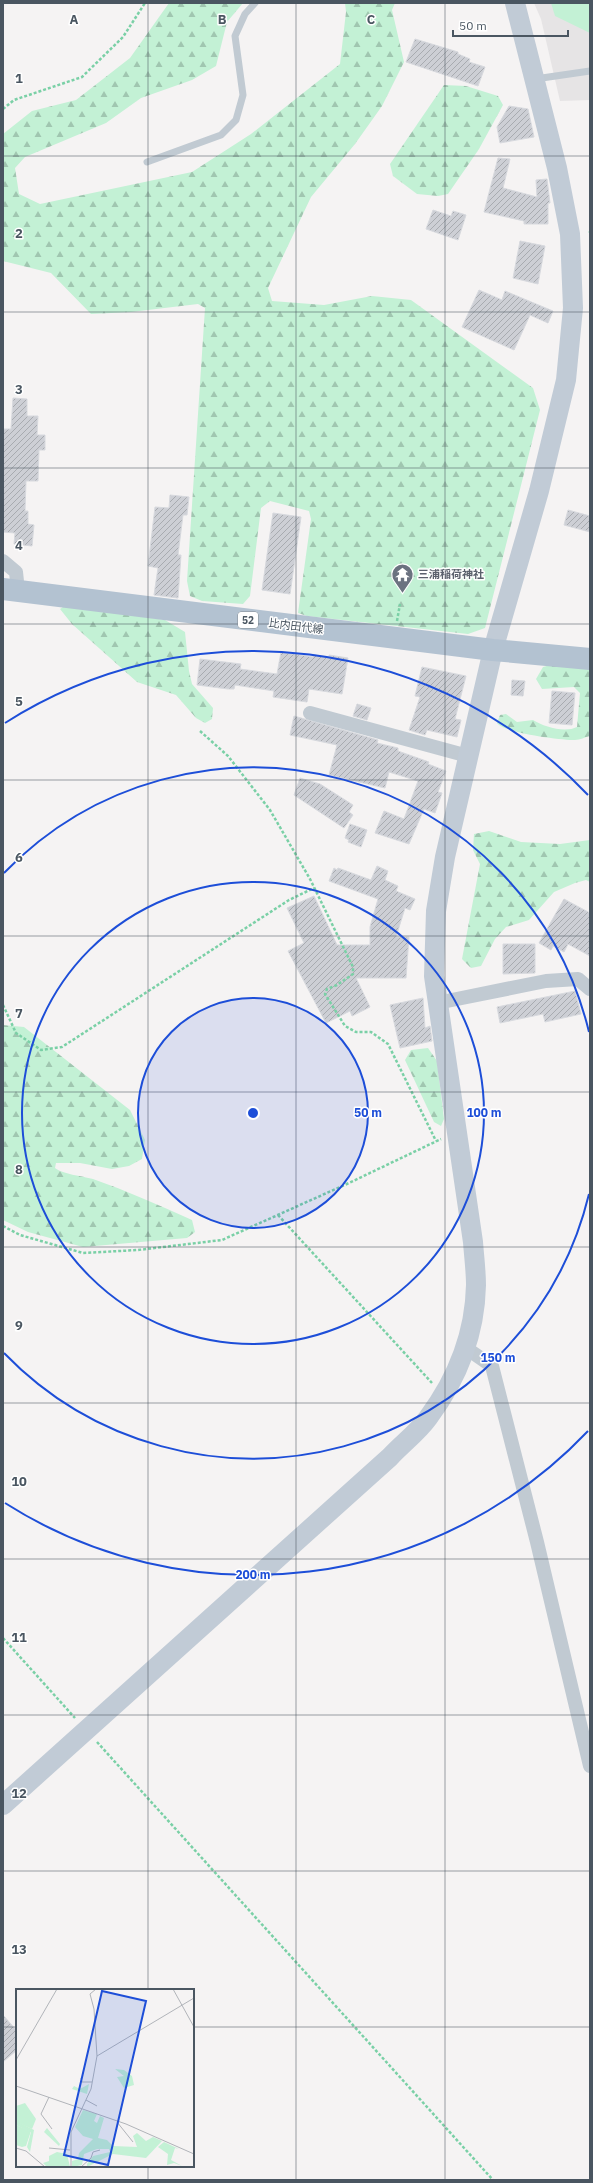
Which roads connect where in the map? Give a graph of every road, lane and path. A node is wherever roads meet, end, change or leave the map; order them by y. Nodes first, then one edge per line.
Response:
1 (146, 3) edge
2 (255, 3) edge
3 (515, 3) edge
4 (590, 71) edge
5 (535, 79) junction
6 (3, 109) edge
7 (148, 162) dead end
8 (3, 561) edge
9 (11, 590) edge
10 (493, 650) junction
11 (590, 659) edge
12 (310, 713) dead end
13 (200, 731) dead end
14 (468, 756) junction
15 (314, 888) junction
16 (590, 989) edge
17 (437, 1003) junction
18 (3, 1005) edge
19 (456, 1132) junction
20 (436, 1141) junction
21 (278, 1215) junction
22 (3, 1226) edge
23 (466, 1348) junction
24 (443, 1395) junction
25 (3, 1638) edge
26 (86, 1730) junction
27 (590, 1766) edge
28 (3, 1805) edge
29 (493, 2180) edge

1 - 6 path
2 - 7 lane
3 - 5 street
4 - 5 lane
5 - 10 street
8 - 9 street
9 - 10 main road, 比内田代線 / 52
10 - 11 main road, 比内田代線 / 52
10 - 14 street
12 - 14 street
13 - 15 path
14 - 17 street
15 - 18 path
15 - 20 path
16 - 17 street
17 - 19 street
19 - 20 path
19 - 23 street
20 - 21 path
21 - 22 path
21 - 24 path
23 - 24 street
23 - 27 street
24 - 26 street
25 - 26 path
26 - 28 street
26 - 29 path

